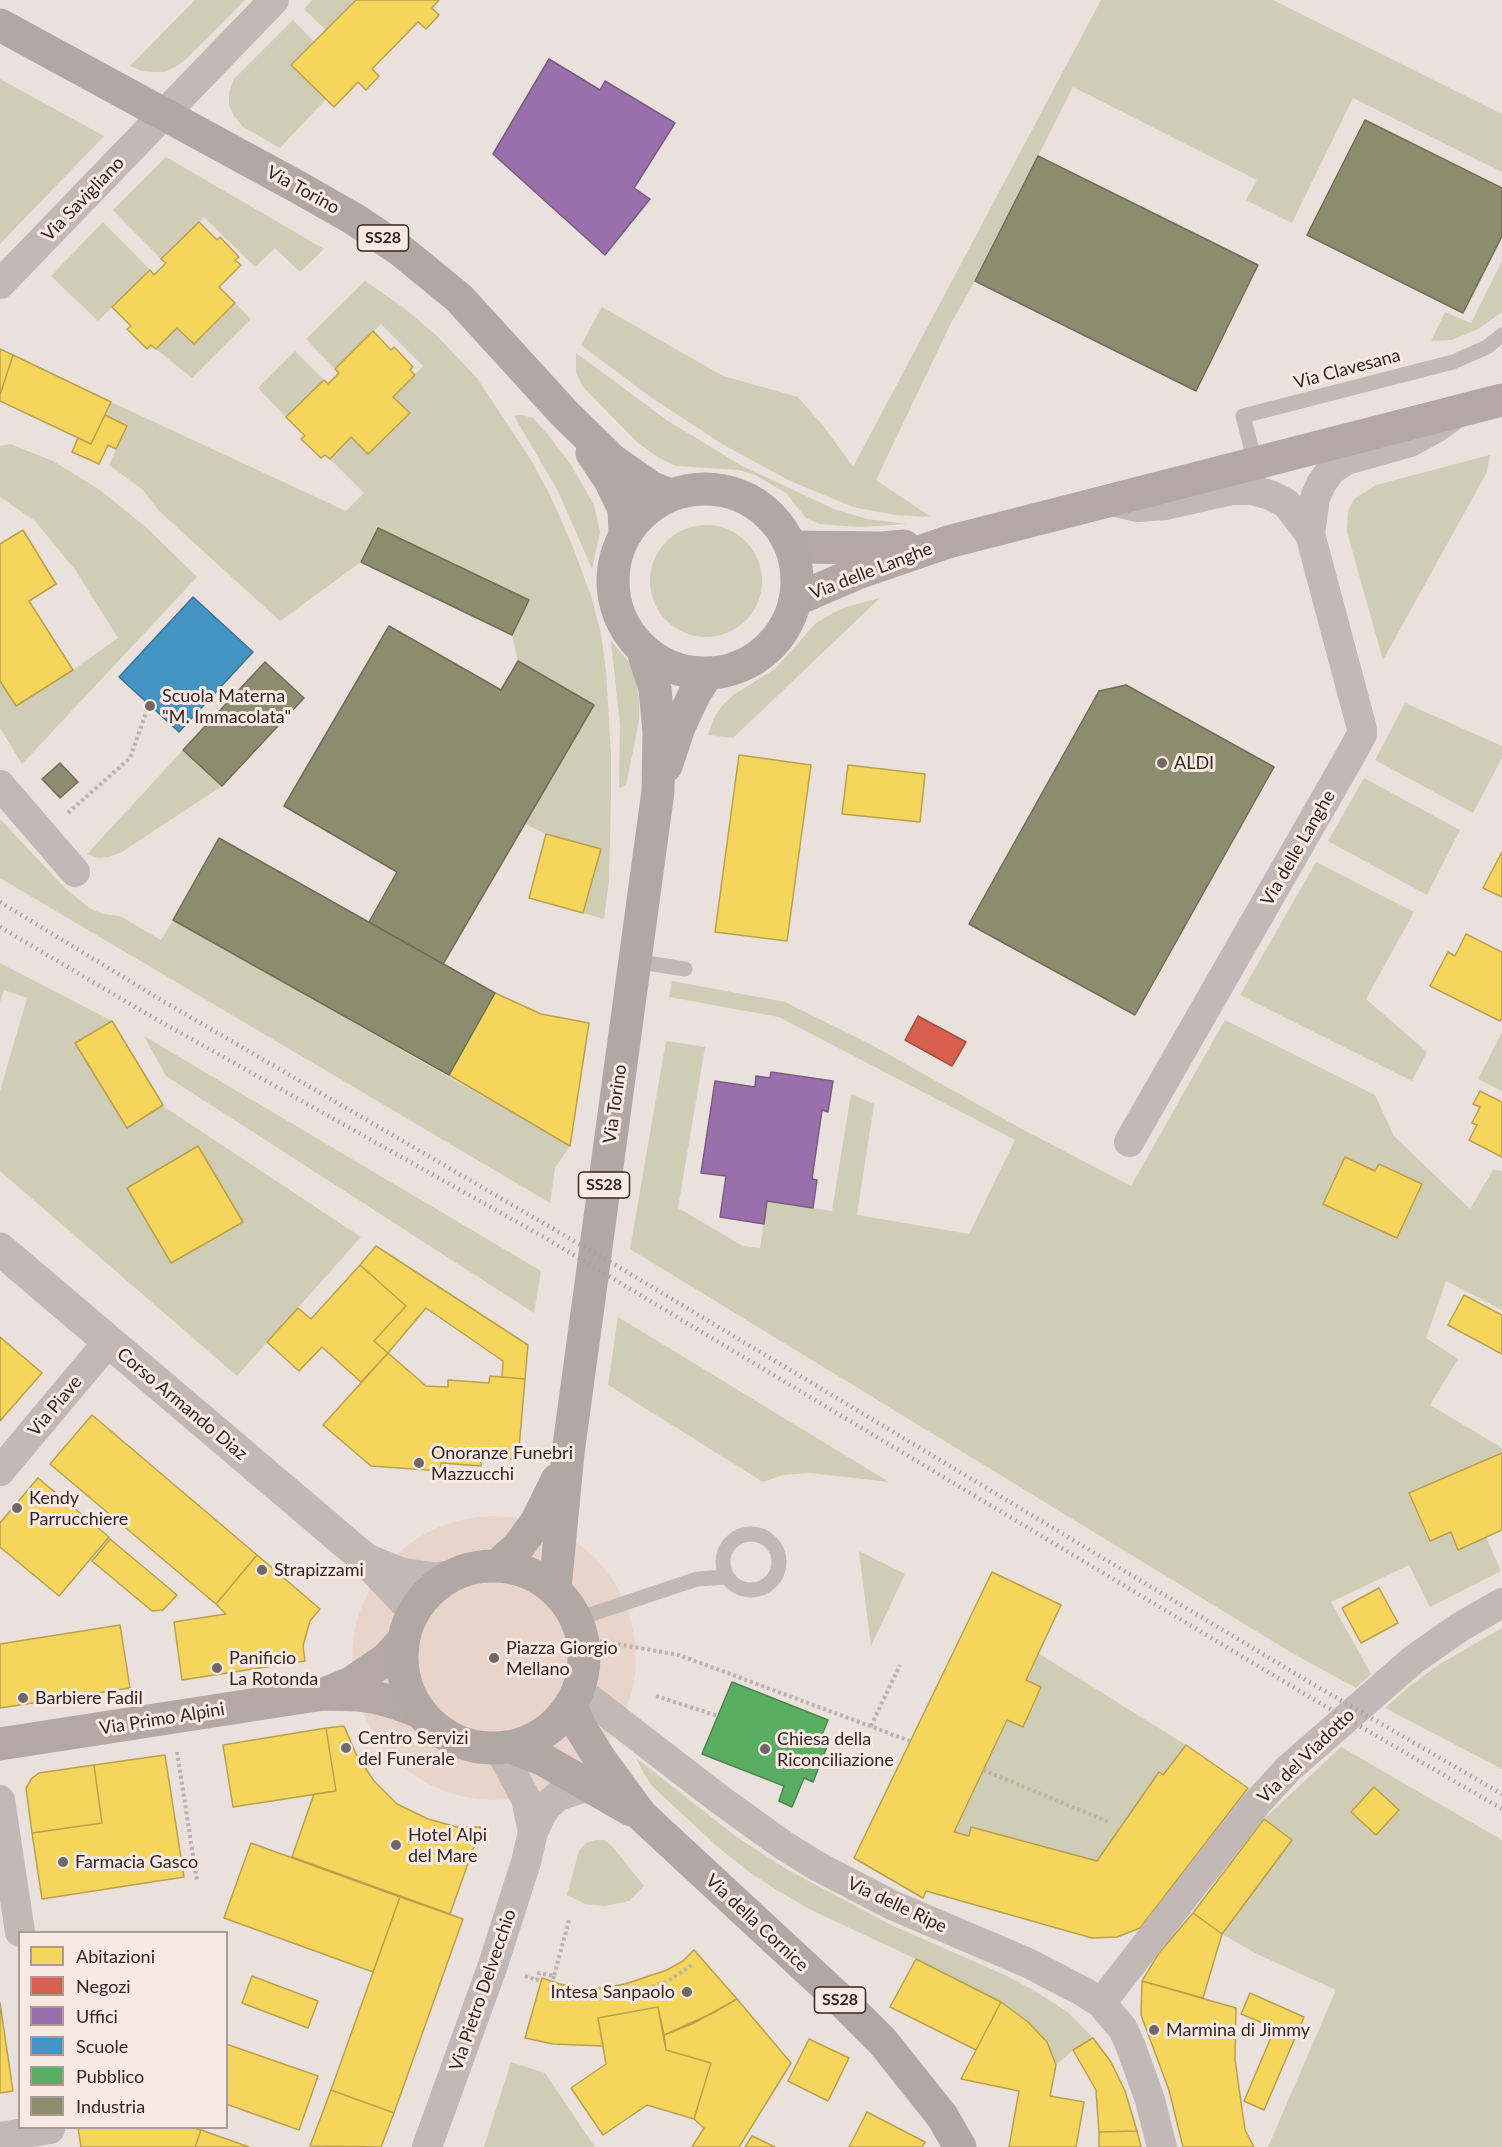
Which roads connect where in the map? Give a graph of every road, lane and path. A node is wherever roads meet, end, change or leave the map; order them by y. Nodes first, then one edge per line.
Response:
1 (274, 0) edge
2 (0, 25) edge
3 (165, 114) junction
4 (0, 284) edge
5 (1502, 335) edge
6 (1502, 400) edge
7 (1459, 411) junction
8 (564, 413) junction
9 (1255, 462) junction
10 (670, 495) junction
11 (1107, 500) junction
12 (1310, 534) junction
13 (625, 535) junction
14 (948, 542) junction
15 (791, 547) junction
16 (795, 600) junction
17 (642, 648) junction
18 (708, 673) junction
19 (149, 704) dead end
20 (0, 784) edge
21 (658, 791) junction
22 (43, 835) junction
23 (75, 872) dead end
24 (634, 961) junction
25 (685, 969) dead end
26 (1129, 1142) dead end
27 (0, 1249) edge
28 (109, 1341) junction
29 (568, 1453) junction
30 (0, 1471) edge
31 (723, 1558) junction
32 (364, 1559) junction
33 (497, 1566) junction
34 (449, 1577) junction
35 (727, 1577) junction
36 (697, 1579) junction
37 (555, 1589) junction
38 (1502, 1603) edge
39 (409, 1626) junction
40 (579, 1628) junction
41 (900, 1665) dead end
42 (323, 1694) junction
43 (656, 1696) dead end
44 (575, 1698) junction
45 (420, 1712) junction
46 (718, 1716) dead end
47 (172, 1717) junction
48 (870, 1726) junction
49 (910, 1741) dead end
50 (0, 1744) edge
51 (505, 1748) junction
52 (983, 1770) dead end
53 (595, 1789) junction
54 (0, 1800) edge
55 (640, 1815) junction
56 (1109, 1822) dead end
57 (533, 1832) junction
58 (197, 1881) dead end
59 (569, 1920) dead end
60 (20, 1931) edge
61 (692, 1965) dead end
62 (554, 1976) junction
63 (535, 1979) dead end
64 (1101, 2003) junction
65 (50, 2134) edge
66 (0, 2137) edge
67 (427, 2147) edge
68 (960, 2147) edge
69 (1162, 2147) edge

1 - 3 street, Via Savigliano
2 - 3 main road, Via Torino / SS28
3 - 4 street, Via Savigliano
3 - 8 main road, Via Torino / SS28
5 - 9 lane, Via Clavesana
6 - 7 main road, Via delle Langhe
7 - 9 main road, Via delle Langhe
7 - 12 street, Via delle Langhe
8 - 10 main road, Via Torino / SS28
8 - 13 main road, Via Torino / SS28
9 - 11 main road, Via delle Langhe
10 - 13 main road, Via Torino
10 - 15 main road, Via Torino
11 - 12 street, Via delle Langhe
11 - 14 main road, Via delle Langhe
12 - 26 street, Via delle Langhe
13 - 17 main road, Via Torino
14 - 15 main road, Via delle Langhe
14 - 16 main road, Via delle Langhe
15 - 16 main road, Via Torino
16 - 18 main road, Via Torino
17 - 18 main road, Via Torino
17 - 21 main road, Via Torino / SS28
18 - 21 main road, Via Torino / SS28
19 - 22 path
20 - 22 street
21 - 24 main road, Via Torino / SS28
22 - 23 street
24 - 25 lane
24 - 29 main road, Via Torino / SS28
27 - 28 street, Corso Armando Diaz
28 - 30 street, Via Piave
28 - 32 street, Corso Armando Diaz
29 - 33 main road, Via Torino / SS28
29 - 37 main road, Via Torino / SS28
31 - 35 lane
31 - 35 lane
31 - 36 lane
32 - 34 street, Corso Armando Diaz
32 - 39 street, Corso Armando Diaz
33 - 34 main road
33 - 37 main road
34 - 39 main road
35 - 36 lane
36 - 40 lane
37 - 40 main road
38 - 64 street, Via del Viadotto
39 - 42 main road, Via Primo Alpini
39 - 45 main road
40 - 44 main road
40 - 48 path
41 - 48 path
42 - 45 main road, Via Primo Alpini
42 - 47 main road, Via Primo Alpini
43 - 46 path
44 - 51 main road
44 - 55 main road, Via della Cornice / SS28
44 - 64 street, Via delle Ripe
45 - 51 main road
47 - 50 main road, Via Primo Alpini
47 - 58 path
48 - 49 path
51 - 53 main road, Via della Cornice / SS28
51 - 57 street, Via Pietro Delvecchio
52 - 56 path
53 - 55 main road, Via della Cornice / SS28
53 - 57 street, Via Pietro Delvecchio
54 - 60 street
55 - 68 main road, Via della Cornice / SS28
57 - 67 street, Via Pietro Delvecchio
59 - 62 path
61 - 62 path
62 - 63 path
64 - 69 street, Via delle Ripe
65 - 66 street

